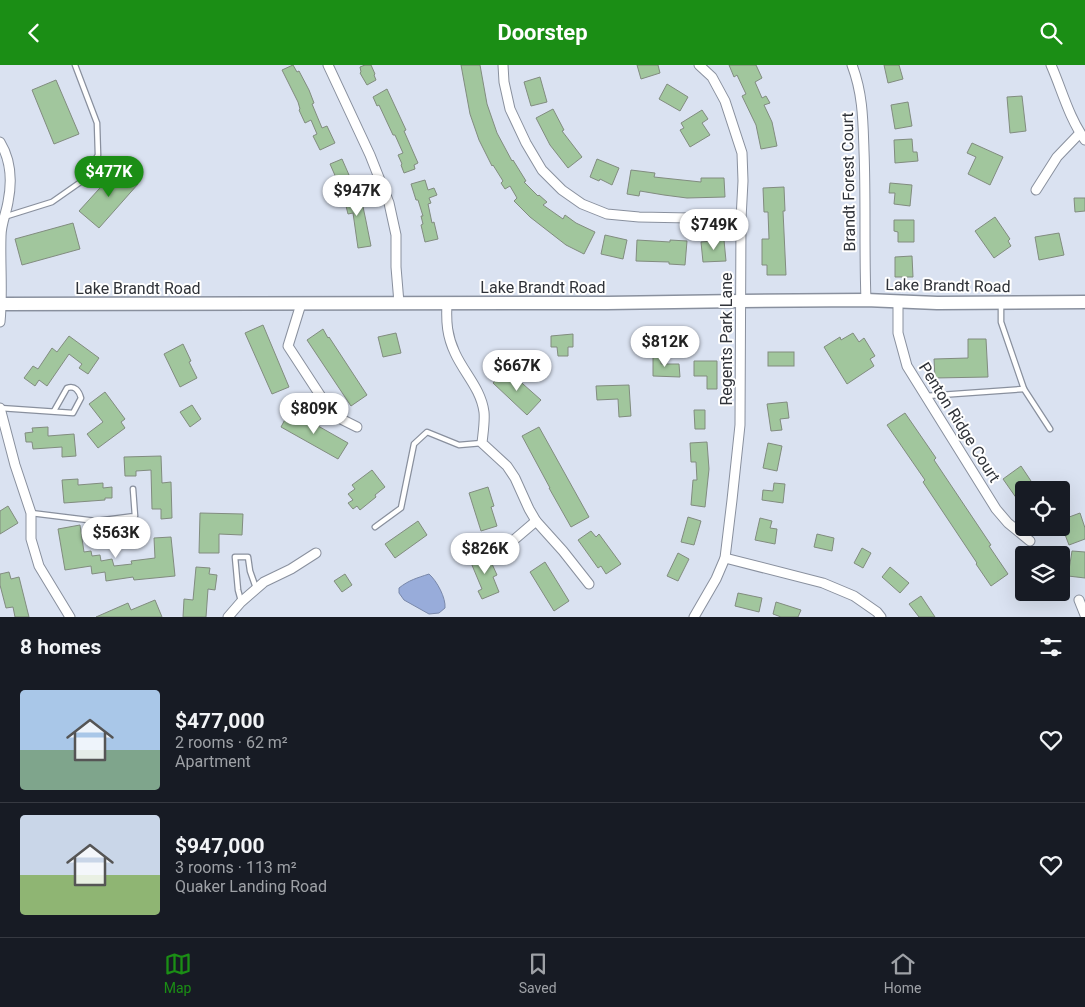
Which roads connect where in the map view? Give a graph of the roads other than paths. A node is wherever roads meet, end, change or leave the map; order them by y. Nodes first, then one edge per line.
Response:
1 (75, 65) edge
2 (328, 65) edge
3 (504, 65) edge
4 (699, 65) edge
5 (852, 65) edge
6 (1051, 65) edge
7 (1083, 137) edge
8 (1, 146) edge
9 (1036, 190) dead end
10 (2, 217) edge
11 (741, 219) junction
12 (866, 300) junction
13 (741, 301) junction
14 (898, 302) junction
15 (1085, 302) edge
16 (399, 303) junction
17 (1001, 303) junction
18 (301, 304) junction
19 (447, 304) junction
20 (1, 305) edge
21 (0, 322) edge
22 (1024, 389) junction
23 (925, 396) junction
24 (0, 408) edge
25 (54, 411) junction
26 (357, 427) dead end
27 (1050, 429) dead end
28 (482, 443) junction
29 (133, 489) dead end
30 (31, 513) junction
31 (536, 521) junction
32 (375, 527) dead end
33 (1030, 541) dead end
34 (509, 544) dead end
35 (316, 553) dead end
36 (725, 558) junction
37 (588, 584) dead end
38 (256, 588) junction
39 (1079, 600) dead end
40 (241, 602) junction
41 (1085, 615) edge
42 (70, 617) edge
43 (228, 617) edge
44 (694, 617) edge
45 (881, 617) edge

1 - 10 lane
2 - 16 street
3 - 11 street
4 - 11 street, Regents Park Lane
5 - 12 street, Brandt Forest Court
6 - 7 street
7 - 9 street
8 - 10 street
10 - 20 street
11 - 13 street, Regents Park Lane
12 - 13 street, Lake Brandt Road
12 - 14 street, Lake Brandt Road
13 - 19 street, Lake Brandt Road
13 - 36 street, Regents Park Lane
14 - 17 street, Lake Brandt Road
14 - 23 street, Penton Ridge Court
15 - 17 street, Lake Brandt Road
16 - 18 street, Lake Brandt Road
16 - 19 street, Lake Brandt Road
17 - 22 lane
18 - 20 street, Lake Brandt Road
18 - 26 street
19 - 28 street
20 - 21 street
22 - 23 lane
22 - 27 lane
23 - 33 street, Penton Ridge Court
24 - 25 lane
24 - 30 street
25 - 25 lane
28 - 31 street
28 - 32 lane
29 - 30 lane
30 - 42 street
31 - 34 street
31 - 37 street
35 - 38 street
36 - 44 street, Regents Park Lane
36 - 45 street
38 - 40 street
38 - 40 lane
39 - 41 street
40 - 43 street

